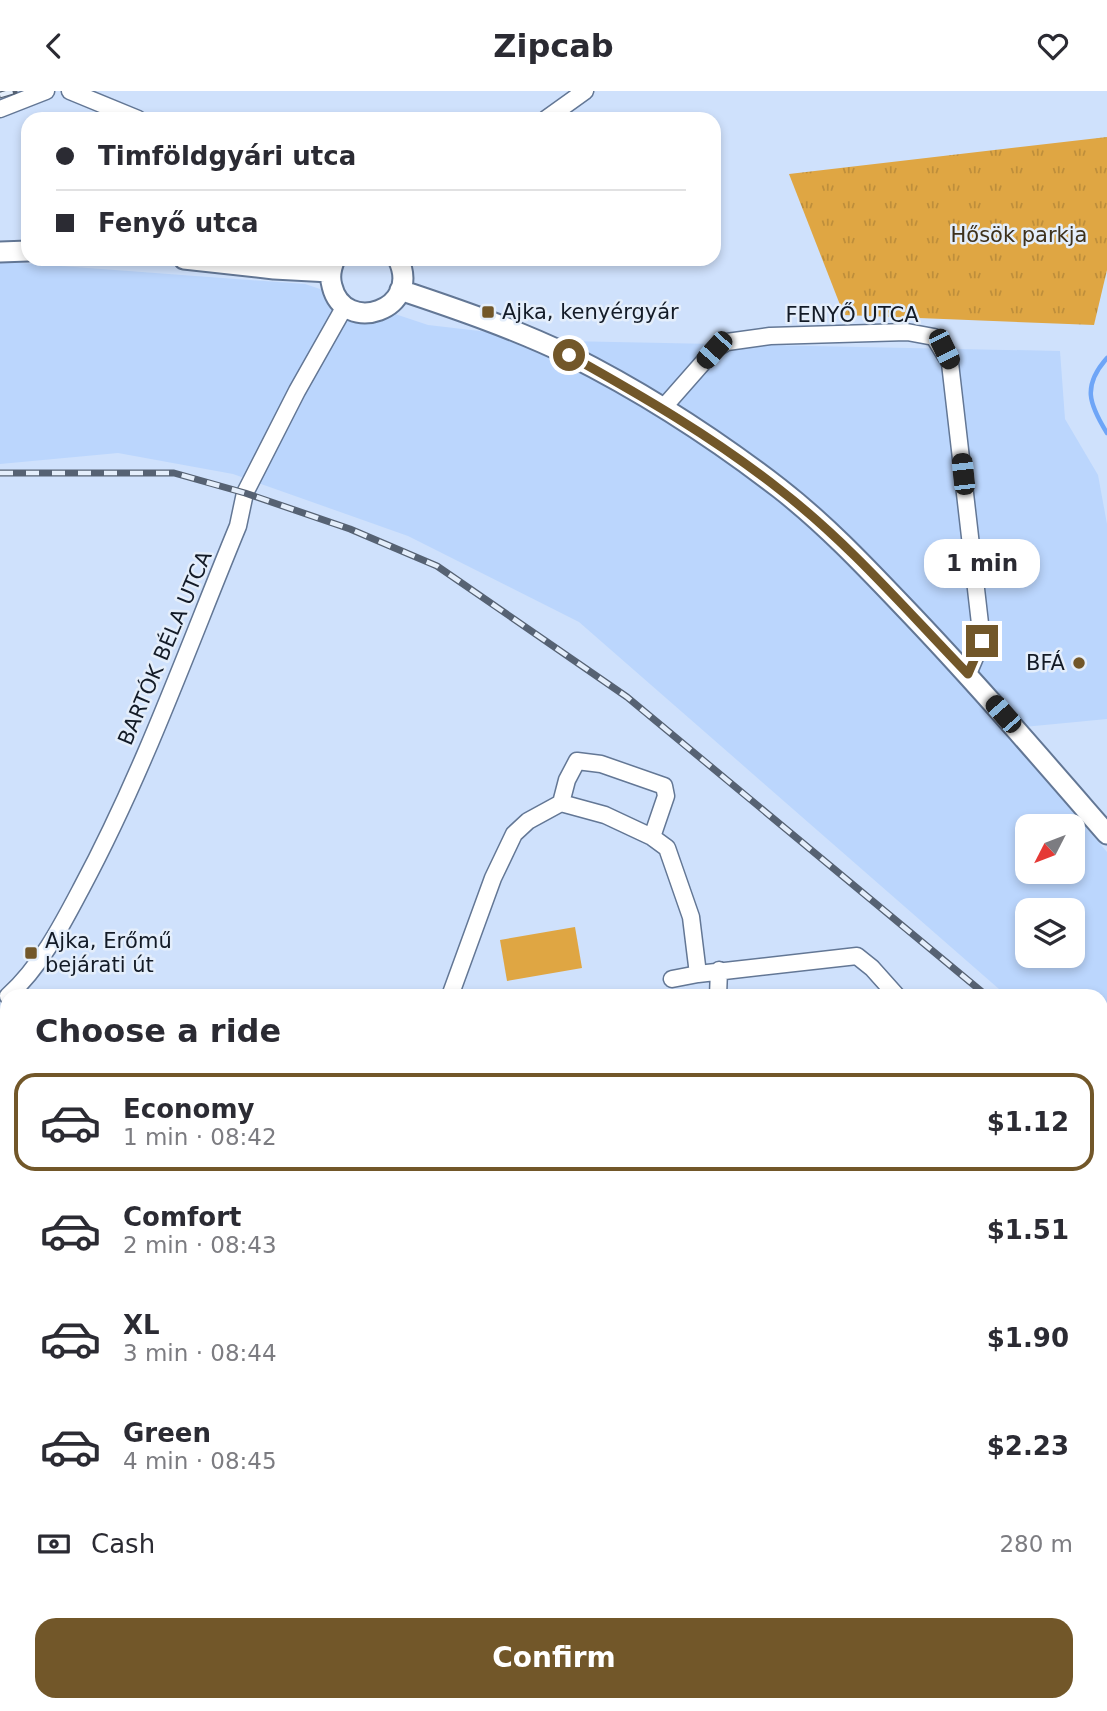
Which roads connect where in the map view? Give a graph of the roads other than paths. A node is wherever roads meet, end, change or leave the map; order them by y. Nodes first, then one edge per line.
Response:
1 (47, 91) edge
2 (70, 91) edge
3 (585, 91) edge
4 (0, 109) edge
5 (121, 112) edge
6 (556, 112) edge
7 (21, 251) edge
8 (0, 252) edge
9 (333, 266) edge
10 (400, 266) edge
11 (401, 290) junction
12 (345, 306) junction
13 (663, 408) junction
14 (968, 674) junction
15 (561, 803) junction
16 (1107, 834) edge
17 (652, 837) junction
18 (719, 970) junction
19 (698, 974) junction
20 (672, 979) dead end
21 (16, 989) edge
22 (453, 989) edge
23 (718, 989) edge
24 (891, 989) edge

1 - 4 street
2 - 5 street
3 - 6 street
7 - 8 main road
9 - 12 main road
10 - 11 main road
11 - 12 main road
11 - 13 main road
12 - 21 street, BARTÓK BÉLA UTCA
13 - 14 main road
13 - 14 street, FENYŐ UTCA
14 - 16 main road
15 - 17 street
15 - 17 street
15 - 22 street
17 - 19 street
18 - 19 street
18 - 23 street
18 - 24 street
19 - 20 street

